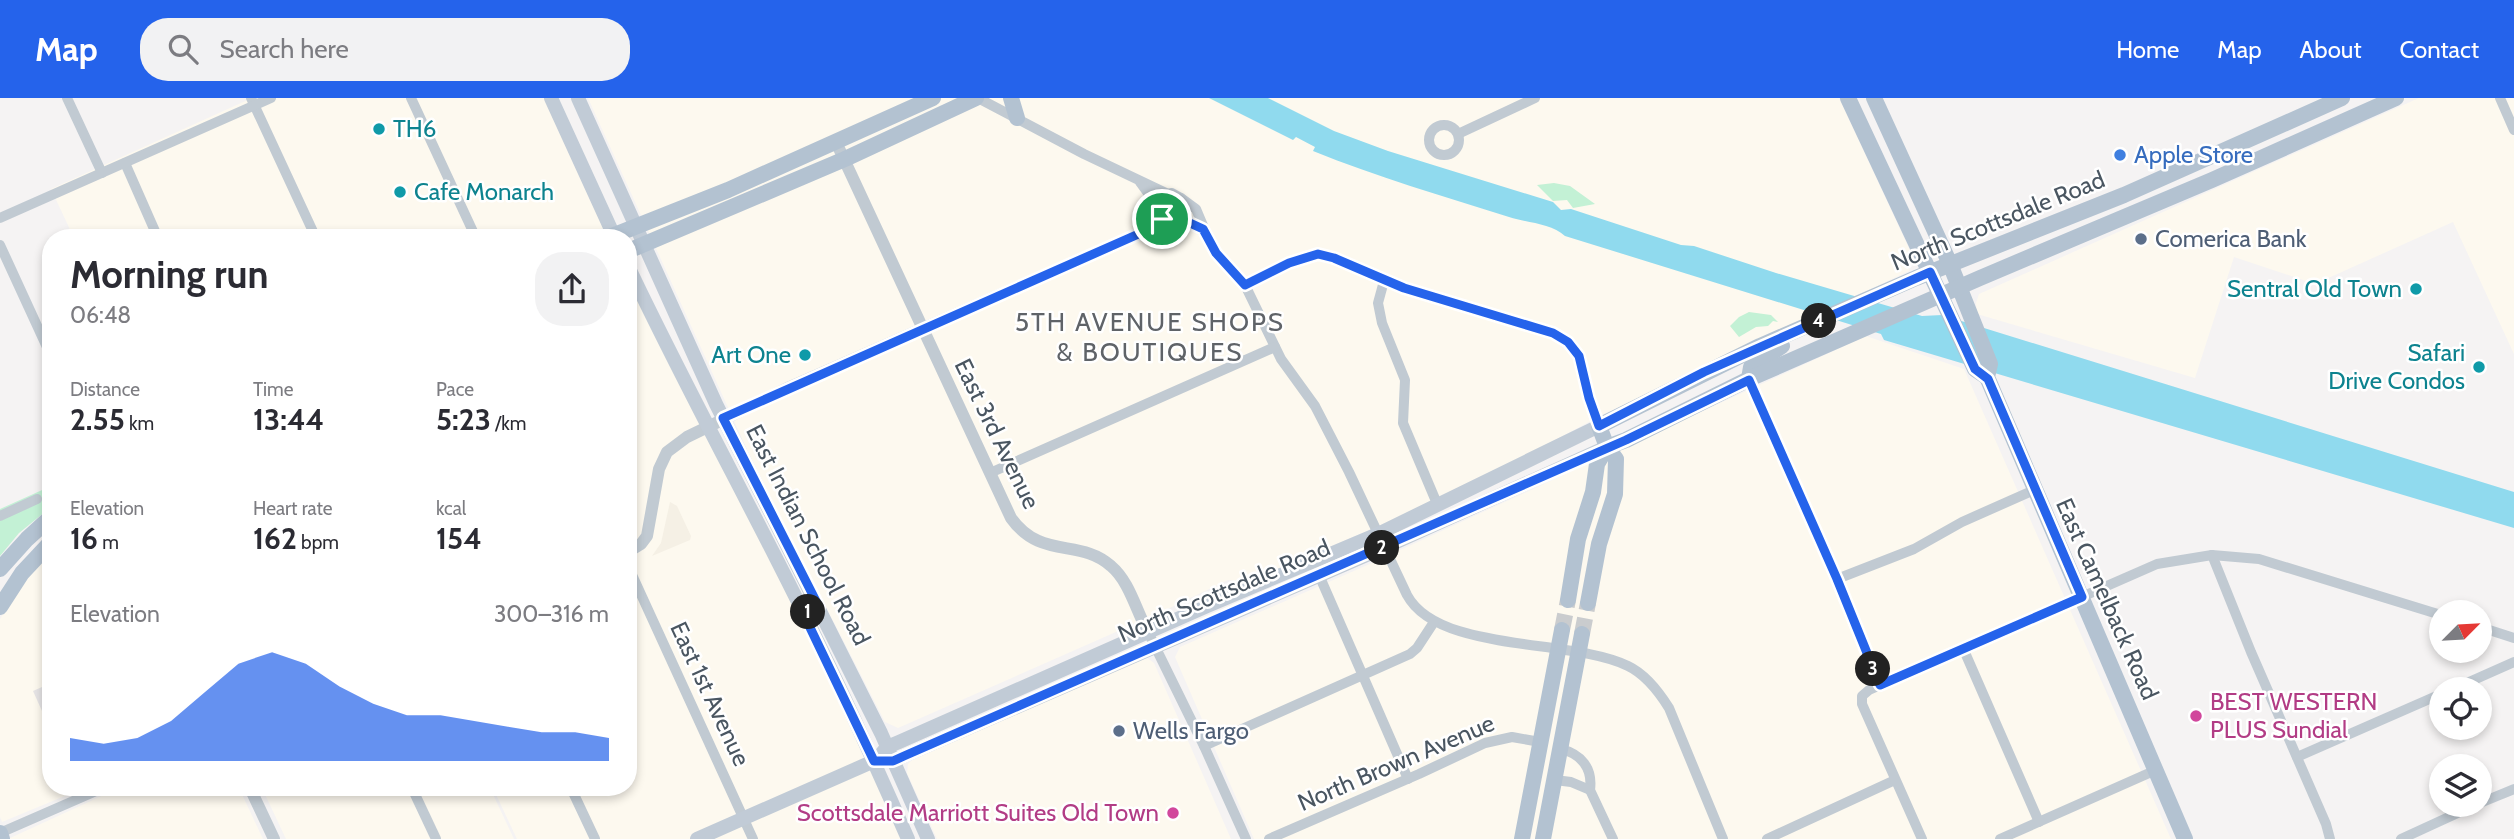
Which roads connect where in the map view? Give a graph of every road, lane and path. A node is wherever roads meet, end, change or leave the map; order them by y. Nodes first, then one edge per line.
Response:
1 (67, 98) edge
2 (271, 98) edge
3 (411, 98) edge
4 (551, 98) edge
5 (578, 98) edge
6 (933, 98) edge
7 (977, 98) edge
8 (1011, 98) edge
9 (1848, 98) edge
10 (1874, 98) edge
11 (2342, 98) edge
12 (2396, 98) edge
13 (2500, 98) edge
14 (1532, 99) edge
15 (253, 102) edge
16 (915, 104) edge
17 (1017, 118) junction
18 (2514, 130) edge
19 (1458, 134) dead end
20 (836, 142) junction
21 (845, 159) junction
22 (125, 163) junction
23 (102, 173) junction
24 (1140, 182) junction
25 (1166, 193) junction
26 (1181, 198) junction
27 (1156, 207) junction
28 (0, 218) edge
29 (1175, 219) junction
30 (637, 227) junction
31 (154, 229) edge
32 (312, 229) edge
33 (471, 229) edge
34 (608, 229) edge
35 (632, 229) edge
36 (1203, 229) junction
37 (1143, 232) junction
38 (0, 245) edge
39 (645, 245) junction
40 (637, 248) edge
41 (1951, 264) junction
42 (1930, 272) junction
43 (1384, 281) junction
44 (637, 284) edge
45 (1245, 285) junction
46 (1963, 294) junction
47 (1943, 301) junction
48 (1805, 327) junction
49 (923, 330) junction
50 (42, 336) edge
51 (1275, 347) junction
52 (1987, 377) junction
53 (1749, 380) junction
54 (723, 418) junction
55 (708, 426) junction
56 (1599, 426) junction
57 (1607, 447) junction
58 (990, 473) junction
59 (2034, 490) junction
60 (37, 499) dead end
61 (1438, 506) junction
62 (0, 516) edge
63 (42, 526) edge
64 (1381, 541) junction
65 (637, 546) edge
66 (42, 552) edge
67 (2212, 555) junction
68 (0, 569) edge
69 (1319, 575) junction
70 (1837, 579) junction
71 (637, 586) edge
72 (2082, 597) junction
73 (1568, 600) tunnel mouth
74 (1588, 603) tunnel mouth
75 (0, 607) edge
76 (819, 607) junction
77 (2429, 611) edge
78 (804, 615) junction
79 (1434, 622) junction
80 (1562, 630) tunnel mouth
81 (2492, 631) edge
82 (1148, 632) junction
83 (1582, 634) tunnel mouth
84 (2514, 638) edge
85 (1156, 645) junction
86 (1963, 648) junction
87 (1558, 649) junction
88 (1579, 653) junction
89 (2514, 662) edge
90 (1363, 676) junction
91 (2480, 677) edge
92 (1880, 685) junction
93 (2429, 699) edge
94 (1540, 742) junction
95 (1204, 746) junction
96 (1561, 749) junction
97 (890, 754) junction
98 (2297, 757) junction
99 (874, 761) junction
100 (2157, 770) junction
101 (1408, 779) junction
102 (1555, 780) junction
103 (1895, 780) junction
104 (2514, 789) edge
105 (1590, 790) junction
106 (85, 796) edge
107 (254, 796) edge
108 (416, 796) edge
109 (575, 796) edge
110 (2492, 798) edge
111 (2449, 817) edge
112 (743, 818) junction
113 (2039, 822) junction
114 (0, 833) edge
115 (2, 839) edge
116 (274, 839) edge
117 (436, 839) edge
118 (595, 839) edge
119 (696, 839) edge
120 (753, 839) edge
121 (908, 839) edge
122 (928, 839) edge
123 (1246, 839) edge
124 (1269, 839) edge
125 (1522, 839) edge
126 (1543, 839) edge
127 (1613, 839) edge
128 (1723, 839) edge
129 (1767, 839) edge
130 (1922, 839) edge
131 (2000, 839) edge
132 (2185, 839) edge
133 (2330, 839) edge
134 (2401, 839) edge

1 - 23 street
2 - 15 street
3 - 33 street
4 - 34 main road
5 - 30 main road, East Indian School Road
6 - 16 main road
7 - 17 street
7 - 21 main road
8 - 17 main road
9 - 42 main road, East Camelback Road
10 - 41 main road, East Camelback Road
11 - 41 main road, North Scottsdale Road
12 - 46 main road, North Scottsdale Road
13 - 18 street
14 - 19 street
15 - 22 street
15 - 32 street
16 - 20 main road
17 - 24 street
20 - 21 street, East 3rd Avenue
20 - 30 main road
21 - 39 main road
21 - 49 street, East 3rd Avenue
22 - 23 street
22 - 31 street
23 - 28 street
24 - 25 street
24 - 27 street
25 - 26 street
25 - 27 street
26 - 29 street
26 - 36 street
27 - 29 street
27 - 37 street
29 - 36 street
29 - 37 street
30 - 35 main road
30 - 39 main road, East Indian School Road
36 - 45 street
37 - 49 street
38 - 50 street
39 - 40 main road
39 - 54 main road, East Indian School Road
41 - 42 main road, North Scottsdale Road
41 - 46 main road, East Camelback Road
42 - 47 main road, East Camelback Road
42 - 48 main road, North Scottsdale Road
43 - 45 street
43 - 56 street
43 - 61 street
44 - 55 main road, East Indian School Road
45 - 51 street
46 - 47 main road, North Scottsdale Road
46 - 52 main road, East Camelback Road
47 - 52 main road, East Camelback Road
47 - 53 main road, North Scottsdale Road
48 - 53 main road
48 - 56 main road, North Scottsdale Road
49 - 54 street
49 - 58 street, East 3rd Avenue
51 - 58 street
51 - 64 street
52 - 59 main road, East Camelback Road
53 - 57 main road, North Scottsdale Road
53 - 70 street
54 - 55 street
54 - 76 main road, East Indian School Road
55 - 65 street
55 - 78 main road, East Indian School Road
56 - 57 main road
56 - 61 main road, North Scottsdale Road
57 - 64 main road, North Scottsdale Road
57 - 73 main road
57 - 74 main road
58 - 82 street, East 3rd Avenue
59 - 70 street
59 - 72 main road, East Camelback Road
60 - 62 street
61 - 64 main road, North Scottsdale Road
63 - 68 main road
64 - 69 main road, North Scottsdale Road
64 - 79 street
64 - 82 main road, North Scottsdale Road
66 - 75 main road
67 - 72 street
67 - 77 street
67 - 98 street
69 - 85 main road, North Scottsdale Road
69 - 90 street
70 - 92 street
71 - 112 street, East 1st Avenue
72 - 86 street
72 - 100 main road, East Camelback Road
76 - 78 main road
76 - 97 main road, East Indian School Road
78 - 99 main road, East Indian School Road
79 - 87 street
79 - 90 street
80 - 87 main road
81 - 84 street
82 - 85 street, East 3rd Avenue
82 - 97 main road, North Scottsdale Road
83 - 88 main road
85 - 95 street, East 3rd Avenue
85 - 97 main road, North Scottsdale Road
86 - 92 street
86 - 113 street
87 - 88 street
87 - 94 main road
88 - 96 main road
88 - 128 street
89 - 91 street
90 - 95 street
90 - 101 street
92 - 103 street
93 - 98 street
94 - 101 street, North Brown Avenue
94 - 125 main road
95 - 123 street, East 3rd Avenue
96 - 102 main road
96 - 105 street
97 - 99 main road, North Scottsdale Road
97 - 122 main road, East Indian School Road
98 - 133 street
99 - 112 main road, North Scottsdale Road
99 - 121 main road, East Indian School Road
100 - 113 street
100 - 132 main road, East Camelback Road
101 - 124 street, North Brown Avenue
102 - 105 street
102 - 126 main road
103 - 129 street
103 - 130 street
104 - 110 street
105 - 127 street
106 - 114 street
107 - 116 street
108 - 117 street
109 - 118 street
111 - 134 street
112 - 119 main road, North Scottsdale Road
112 - 120 street, East 1st Avenue
113 - 131 street
114 - 115 main road

